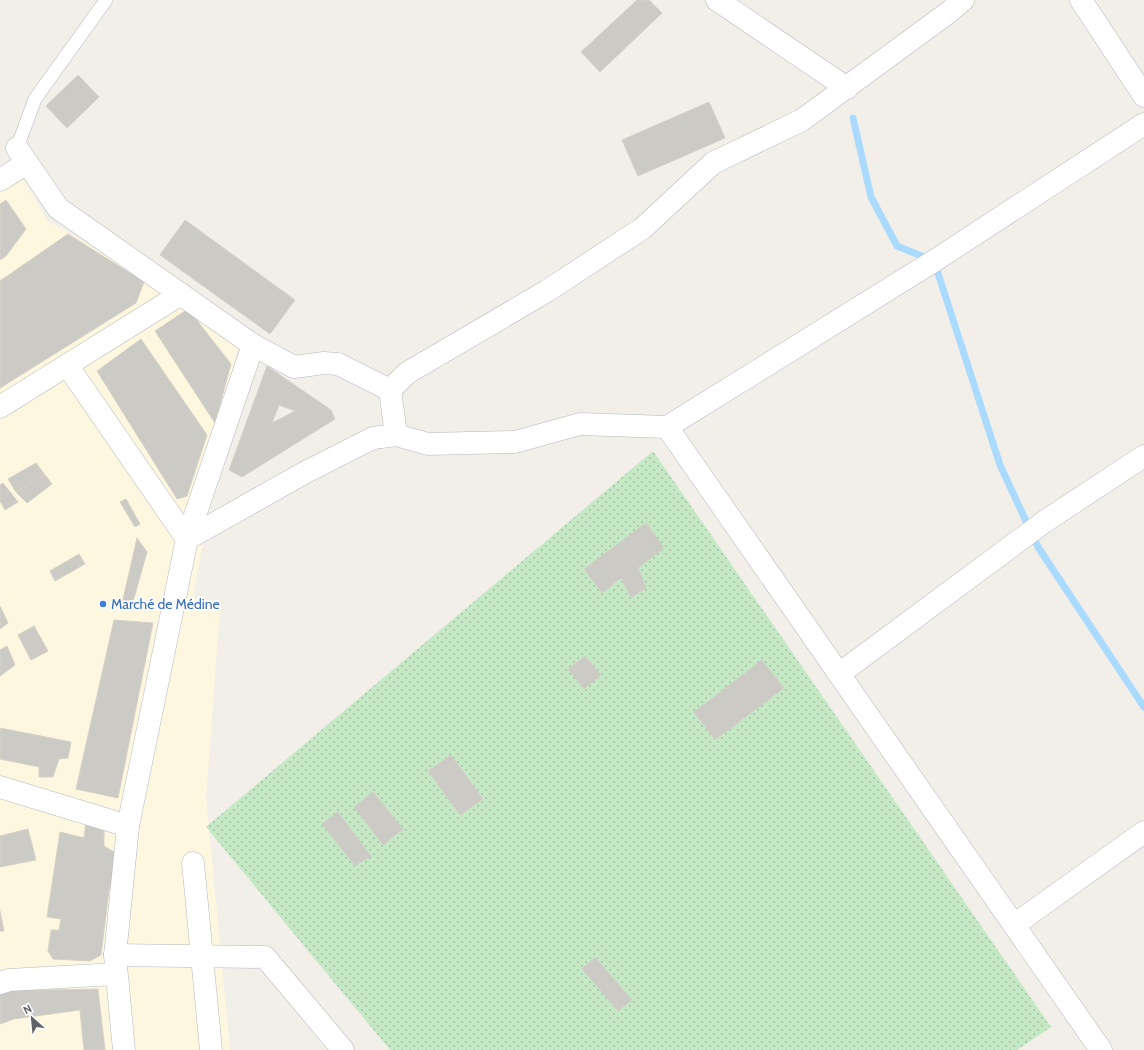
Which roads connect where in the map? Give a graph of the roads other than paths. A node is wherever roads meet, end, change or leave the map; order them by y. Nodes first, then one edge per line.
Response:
1 (106, 0) edge
2 (717, 0) edge
3 (963, 0) edge
4 (1081, 0) edge
5 (847, 88) junction
6 (1144, 96) edge
7 (1144, 124) edge
8 (22, 156) junction
9 (0, 180) edge
10 (181, 294) junction
11 (253, 345) junction
12 (67, 365) junction
13 (390, 390) junction
14 (0, 407) edge
15 (667, 427) junction
16 (396, 436) junction
17 (1144, 456) edge
18 (188, 539) junction
19 (839, 674) junction
20 (0, 787) edge
21 (128, 826) junction
22 (1144, 832) edge
23 (193, 863) dead end
24 (1014, 925) junction
25 (202, 957) junction
26 (116, 965) junction
27 (0, 983) edge
28 (124, 1050) edge
29 (211, 1050) edge
30 (343, 1050) edge
31 (1101, 1050) edge

1 - 8 lane
2 - 5 street
3 - 5 street
4 - 6 street
5 - 13 street
7 - 15 street
8 - 9 street
8 - 10 street
10 - 11 street
10 - 12 street
11 - 13 street
11 - 18 street
12 - 14 street
12 - 18 street
13 - 16 street
15 - 16 street
15 - 19 street
16 - 18 street
17 - 19 street
18 - 21 street
19 - 24 street
20 - 21 street
21 - 26 street
22 - 24 street
23 - 25 street
24 - 31 street
25 - 26 street
25 - 29 street
25 - 30 street
26 - 27 street
26 - 28 street

